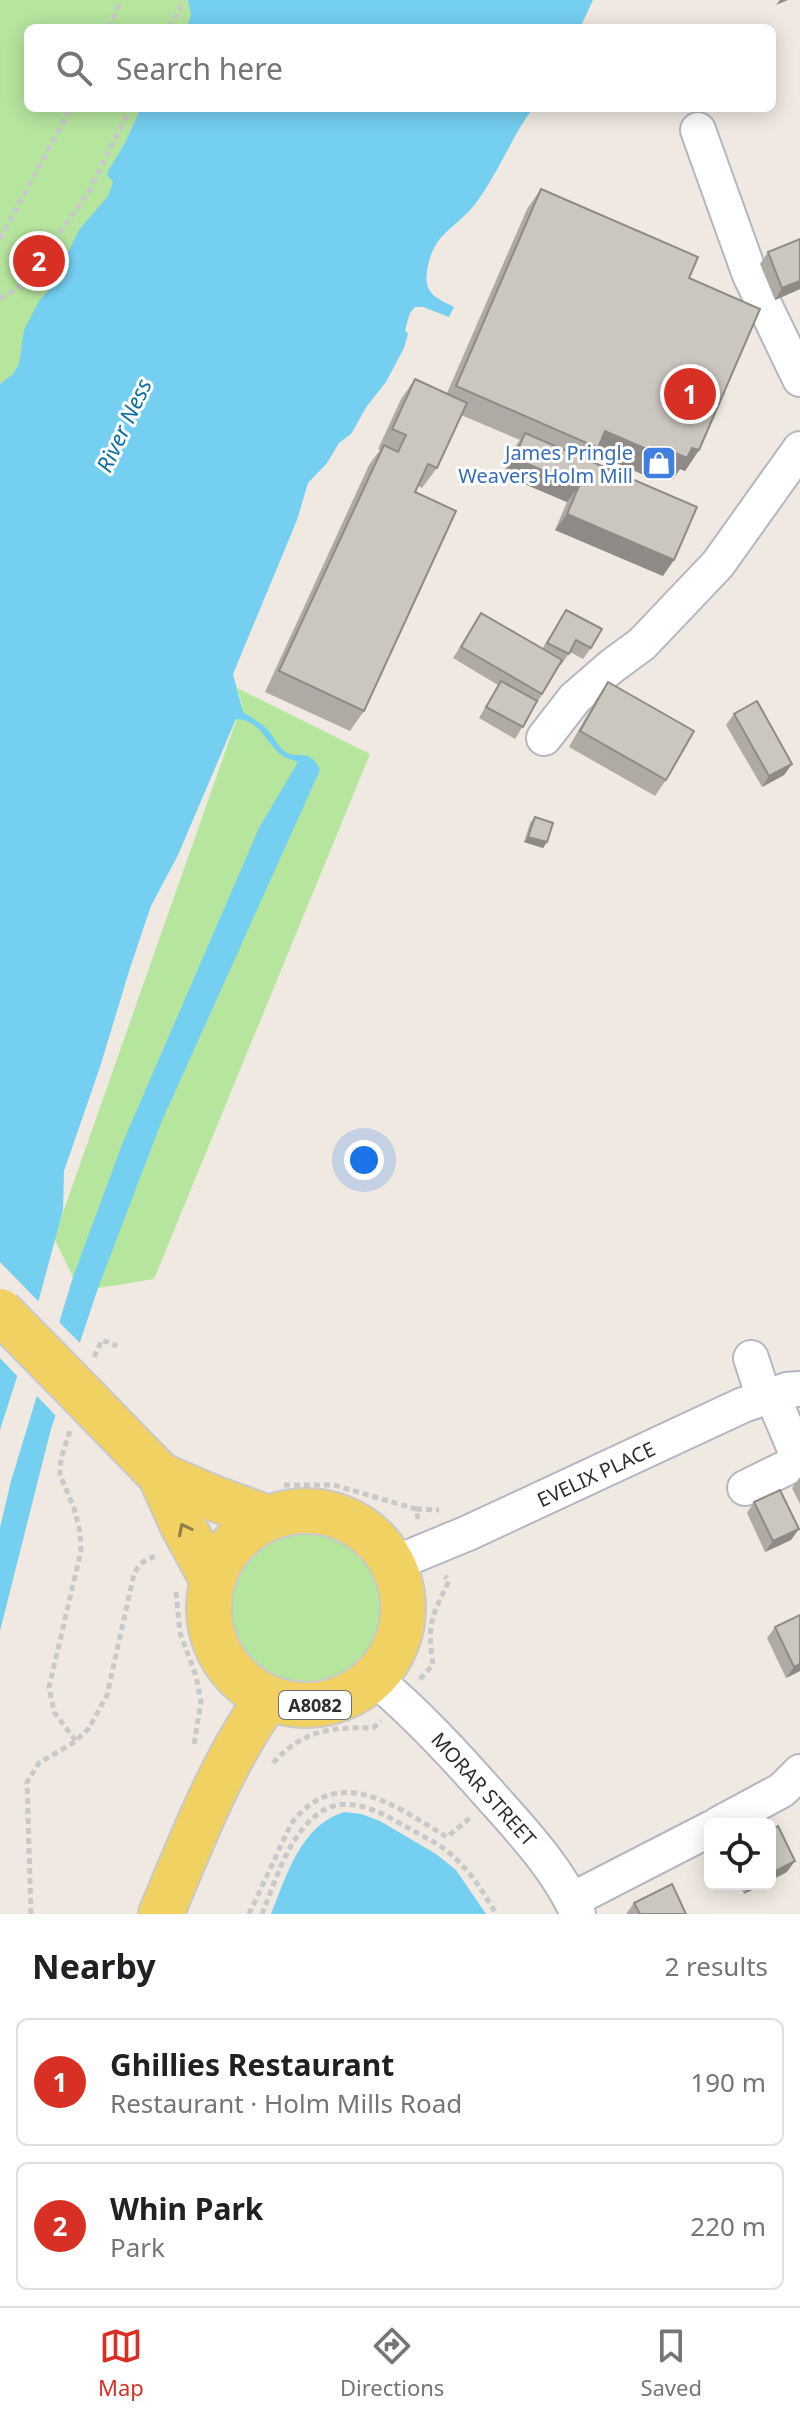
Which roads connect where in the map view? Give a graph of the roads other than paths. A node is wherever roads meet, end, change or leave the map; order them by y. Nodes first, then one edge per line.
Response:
1 (698, 130) dead end
2 (800, 379) edge
3 (800, 449) edge
4 (544, 738) dead end
5 (0, 1311) edge
6 (751, 1358) dead end
7 (779, 1394) edge
8 (800, 1461) edge
9 (160, 1475) junction
10 (745, 1488) dead end
11 (272, 1502) junction
12 (408, 1558) junction
13 (194, 1582) junction
14 (388, 1690) junction
15 (268, 1698) junction
16 (800, 1772) edge
17 (730, 1818) edge
18 (704, 1832) edge
19 (575, 1907) edge
20 (161, 1914) edge

1 - 2 street
3 - 4 street
5 - 9 main road, A8082, bridge
6 - 7 street
7 - 8 street
7 - 12 street, EVELIX PLACE
8 - 10 street
9 - 11 main road, A8082
13 -> 9 main road, A8082
11 - 12 main road, A8082
11 - 13 main road, A8082
12 - 14 main road, A8082
13 - 15 main road, A8082
14 - 15 main road, A8082
14 - 19 street, MORAR STREET
15 - 20 main road, A8082
16 - 17 street
18 - 19 street

